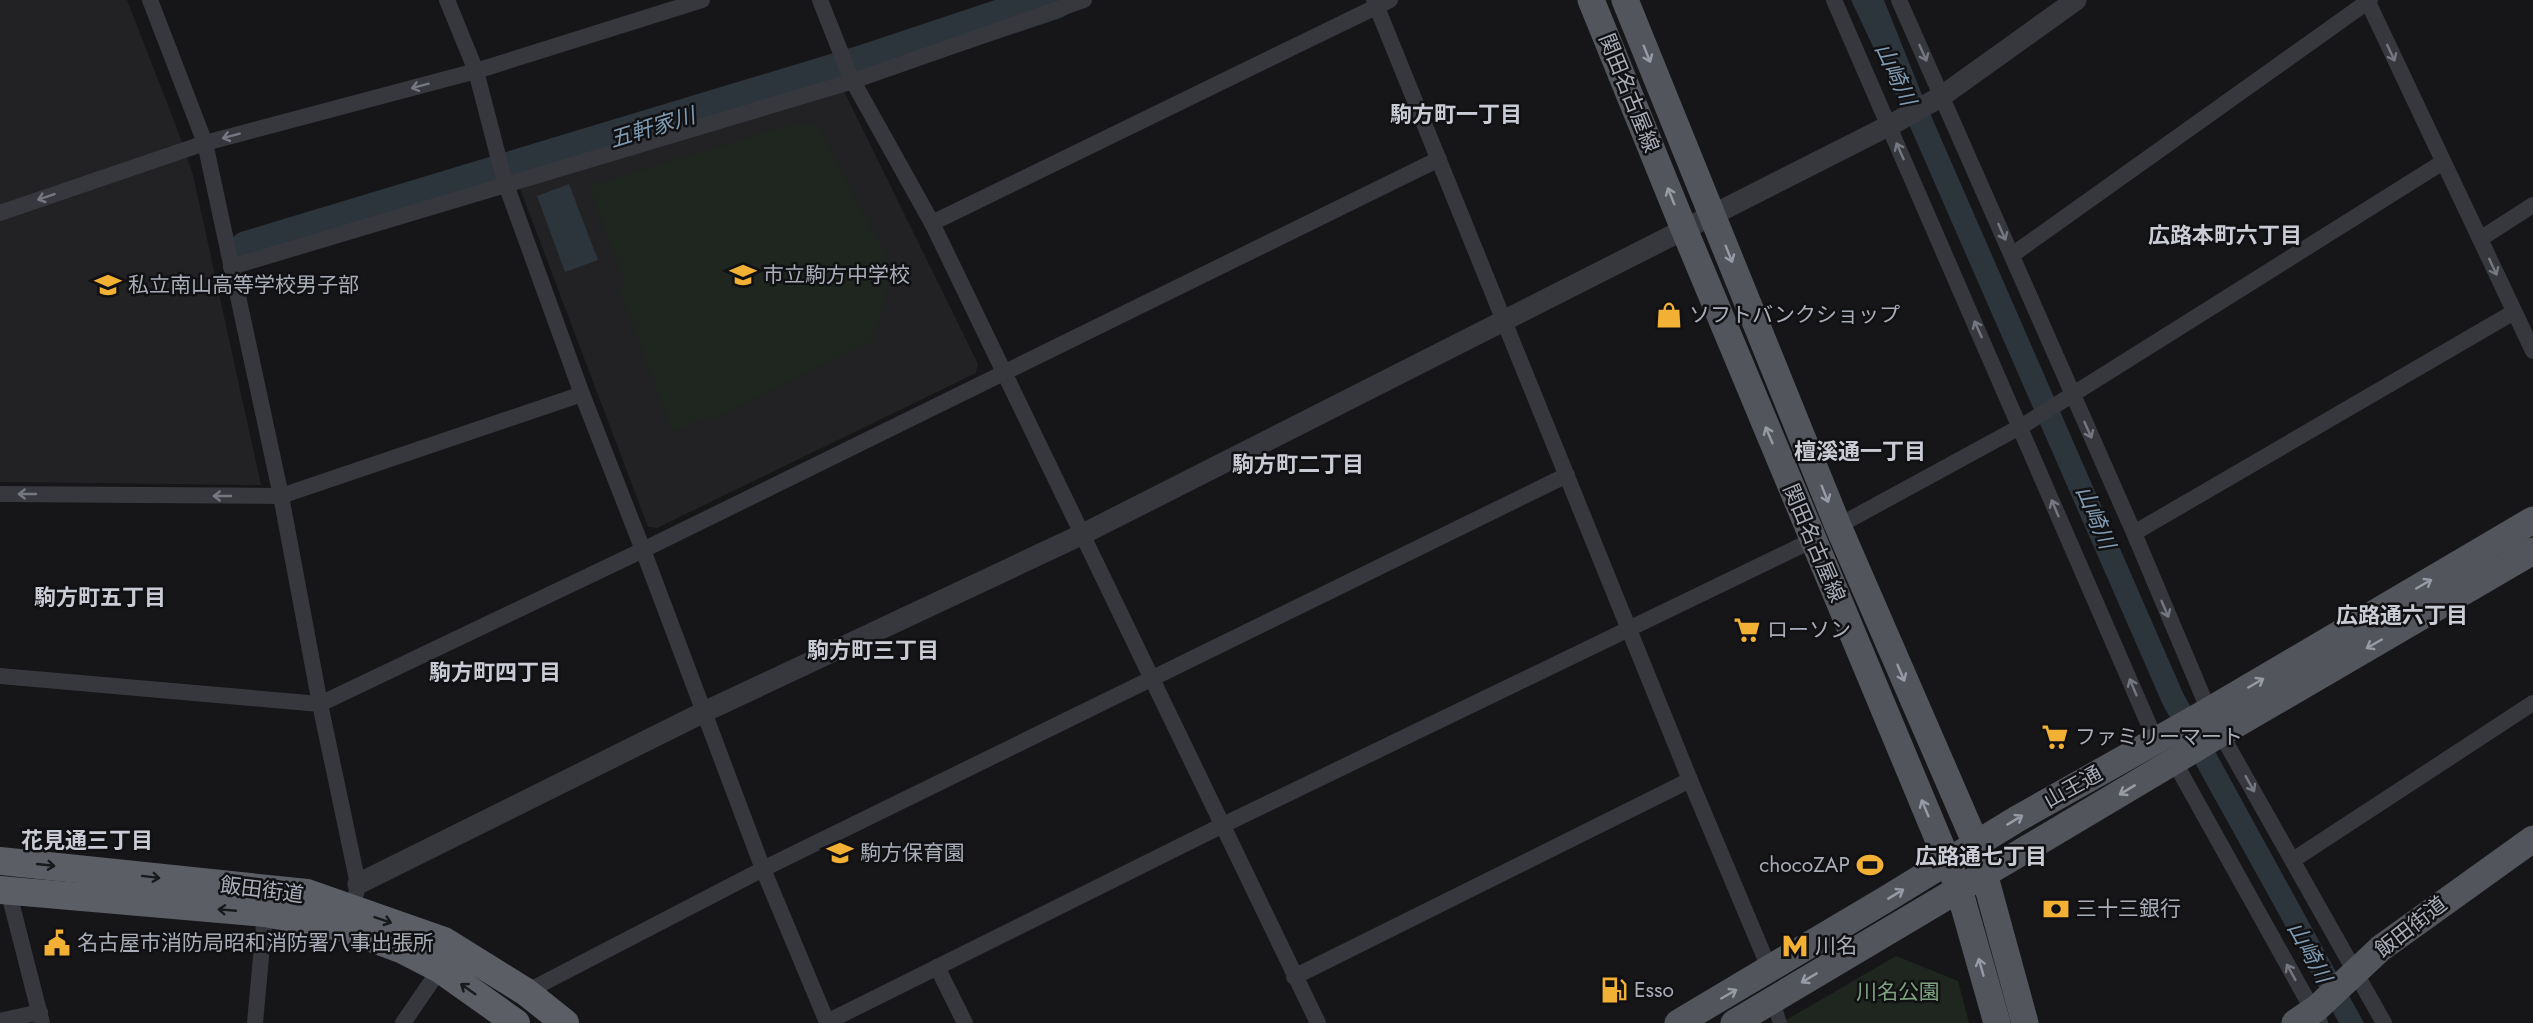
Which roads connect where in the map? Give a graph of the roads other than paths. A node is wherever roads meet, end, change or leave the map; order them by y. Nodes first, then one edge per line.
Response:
1 (150, 0) edge
2 (447, 0) edge
3 (820, 0) edge
4 (1084, 0) edge
5 (1591, 0) edge
6 (1625, 0) edge
7 (1834, 0) edge
8 (1899, 0) edge
9 (2076, 0) edge
10 (2368, 0) edge
11 (691, 2) edge
12 (1380, 2) edge
13 (476, 71) junction
14 (849, 73) junction
15 (1942, 96) junction
16 (1893, 124) junction
17 (205, 142) junction
18 (1438, 159) junction
19 (2443, 162) junction
20 (504, 176) junction
21 (2533, 205) edge
22 (0, 213) edge
23 (1713, 215) junction
24 (932, 223) junction
25 (1684, 229) junction
26 (2480, 239) junction
27 (2012, 255) junction
28 (231, 267) junction
29 (2514, 312) junction
30 (1504, 320) junction
31 (2533, 351) edge
32 (1004, 371) junction
33 (2072, 393) junction
34 (582, 394) junction
35 (2023, 424) junction
36 (1567, 475) junction
37 (0, 494) edge
38 (281, 496) junction
39 (2533, 520) edge
40 (1838, 526) junction
41 (2133, 533) junction
42 (1083, 534) junction
43 (1813, 540) junction
44 (643, 550) junction
45 (2533, 551) edge
46 (1630, 628) junction
47 (0, 676) edge
48 (1153, 680) junction
49 (2533, 703) edge
50 (320, 704) junction
51 (704, 712) junction
52 (2213, 723) junction
53 (2167, 750) junction
54 (1690, 780) junction
55 (1223, 825) junction
56 (2533, 839) edge
57 (1976, 844) junction
58 (2293, 860) junction
59 (0, 861) edge
60 (1948, 862) junction
61 (763, 869) junction
62 (1985, 873) junction
63 (1959, 889) junction
64 (4, 890) edge
65 (352, 907) junction
66 (265, 913) junction
67 (938, 967) junction
68 (440, 969) junction
69 (1770, 970) junction
70 (2354, 976) junction
71 (1294, 977) junction
72 (526, 992) junction
73 (1776, 1011) edge
74 (2311, 1016) edge
75 (41, 1018) edge
76 (508, 1020) edge
77 (0, 1022) edge
78 (255, 1023) edge
79 (403, 1023) edge
80 (565, 1023) edge
81 (827, 1023) edge
82 (965, 1023) edge
83 (1318, 1023) edge
84 (1678, 1023) edge
85 (1734, 1023) edge
86 (1997, 1023) edge
87 (2025, 1023) edge
88 (2384, 1023) edge

1 - 17 street
2 - 13 street
3 - 14 street
4 - 14 street
25 -> 5 main road, 関田名古屋線
6 -> 23 main road, 関田名古屋線
7 - 16 street
8 -> 15 street
9 - 15 street
10 -> 19 street
10 - 27 street
11 - 13 street
12 - 18 street
12 - 24 street
13 -> 17 street
13 - 20 street
14 - 20 street
14 - 24 street
15 - 16 street
15 -> 27 street
16 - 23 street
35 -> 16 street
17 -> 22 street
17 - 28 street
18 - 30 street
18 - 32 street
19 - 26 street
19 - 33 street
20 - 28 street
20 - 34 street
21 - 26 street
23 - 25 street
23 -> 40 main road, 関田名古屋線
24 - 32 street
25 - 30 street
43 -> 25 main road, 関田名古屋線
26 -> 29 street
27 - 33 street
28 - 38 street
29 - 31 street
29 - 41 street
30 - 36 street
30 - 42 street
32 - 42 street
32 - 44 street
33 - 35 street
33 -> 41 street
34 - 38 street
34 - 44 street
35 - 40 street
53 -> 35 street
36 - 46 street
36 - 48 street
38 -> 37 street
38 - 50 street
52 -> 39 main road, 山王通
40 -> 57 main road, 関田名古屋線
41 -> 52 street
42 - 48 street
42 - 51 street
43 - 46 street
60 -> 43 main road, 関田名古屋線
44 - 50 street
44 - 51 street
45 -> 52 main road, 山王通
46 - 54 street
46 - 55 street
47 - 50 street
48 - 55 street
48 - 61 street
49 - 58 street
50 - 65 street
51 - 61 street
51 - 65 street
52 - 53 main road, 山王通
52 -> 58 street
57 -> 53 main road, 山王通
53 -> 62 main road, 山王通
74 -> 53 street
54 - 69 street
54 - 71 street
55 - 67 street
55 - 71 street
56 - 70 main road, 飯田街道
57 - 60 main road, 山王通
57 - 62 main road, 関田名古屋線
58 - 70 street
59 -> 65 highway, 飯田街道
60 - 63 main road, 関田名古屋線
69 -> 60 main road, 山王通
61 - 72 street
61 - 81 street
62 - 63 main road, 山王通
62 - 87 main road, 関田名古屋線
63 -> 73 main road, 山王通
86 -> 63 main road, 関田名古屋線
66 -> 64 highway, 飯田街道
64 - 75 street
65 - 66 highway, 飯田街道
65 - 68 highway, 飯田街道
65 -> 72 highway, 飯田街道
66 - 78 street
67 - 81 street
67 - 82 street
76 -> 68 highway, 飯田街道
68 - 79 street
84 -> 69 main road, 山王通
70 - 74 main road, 飯田街道
70 - 88 street
71 - 83 street
72 - 80 highway, 飯田街道
73 - 85 main road, 山王通
75 - 77 street

